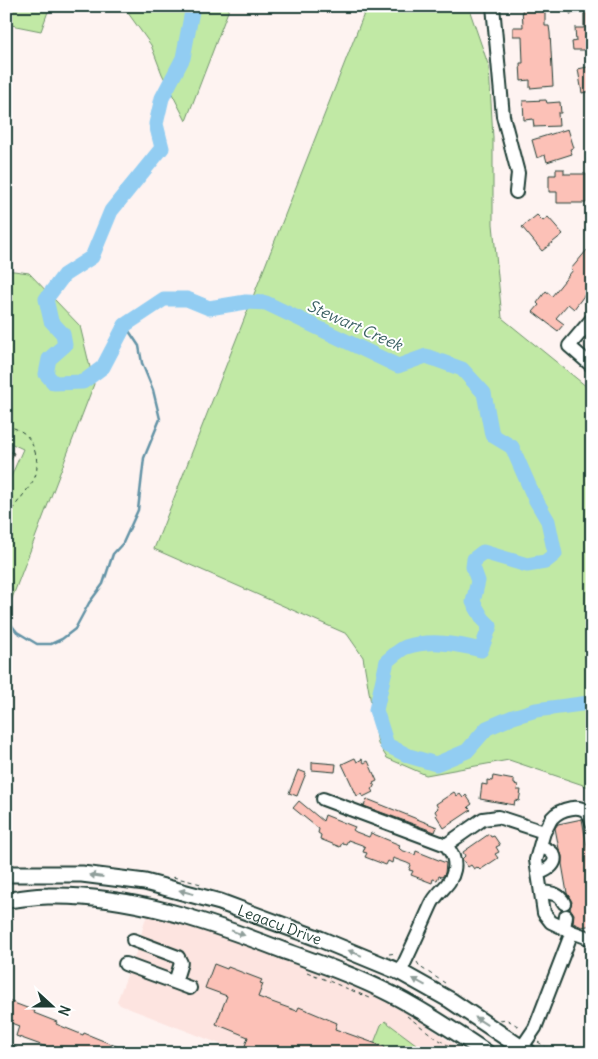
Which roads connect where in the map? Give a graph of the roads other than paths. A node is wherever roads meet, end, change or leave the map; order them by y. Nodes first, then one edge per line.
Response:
1 (493, 6) edge
2 (516, 192) dead end
3 (592, 319) edge
4 (592, 366) edge
5 (324, 799) dead end
6 (592, 823) edge
7 (544, 832) junction
8 (446, 845) junction
9 (6, 874) edge
10 (145, 882) junction
11 (541, 892) junction
12 (6, 900) edge
13 (220, 902) junction
14 (141, 905) junction
15 (566, 920) junction
16 (213, 924) junction
17 (592, 938) edge
18 (133, 940) dead end
19 (125, 964) dead end
20 (400, 972) junction
21 (175, 982) junction
22 (190, 988) dead end
23 (383, 996) junction
24 (527, 1049) edge
25 (6, 1051) edge
26 (11, 1053) edge
27 (487, 1053) edge

1 - 2 street
3 - 4 street
5 - 8 street
6 - 7 street
7 - 8 street
7 - 11 street
8 - 20 street
10 -> 9 main road, Legacy Drive
13 -> 10 main road, Legacy Drive
10 - 14 main road
11 - 15 street
11 - 15 street
12 - 14 main road, Legacy Drive
13 - 16 main road
20 -> 13 main road, Legacy Drive
14 - 16 main road, Legacy Drive
15 - 17 street
15 - 24 street
16 -> 23 main road, Legacy Drive
18 - 21 street
19 - 21 street
20 - 23 main road
24 -> 20 main road, Legacy Drive
21 - 22 street
23 - 27 main road, Legacy Drive
25 - 26 street

